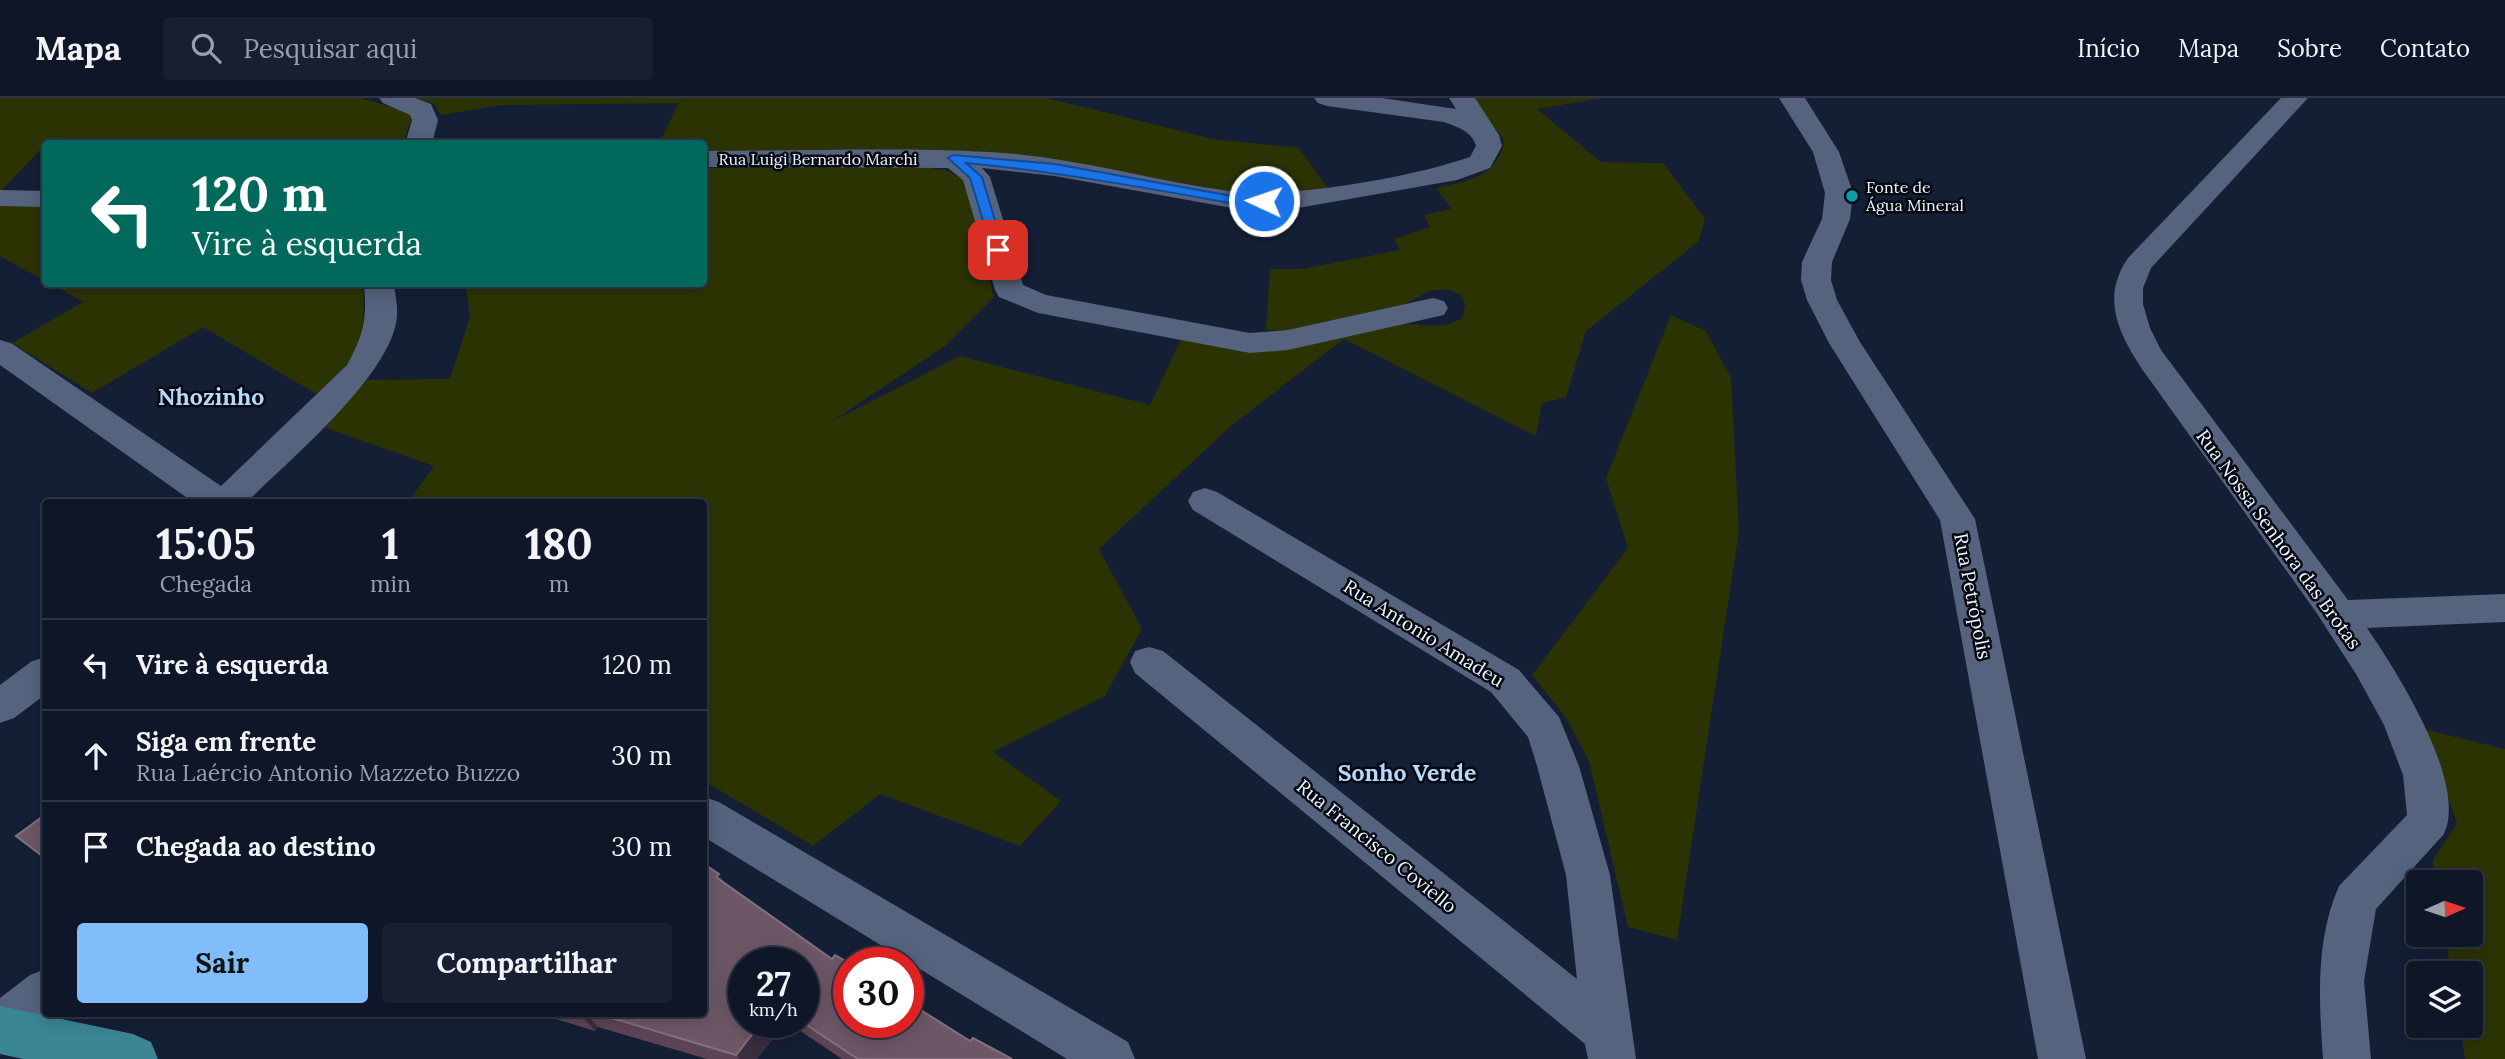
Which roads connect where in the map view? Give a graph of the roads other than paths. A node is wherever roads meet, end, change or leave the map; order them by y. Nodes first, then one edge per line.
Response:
1 (392, 98) edge
2 (1327, 98) edge
3 (1462, 98) edge
4 (1792, 98) edge
5 (2295, 98) edge
6 (1427, 104) edge
7 (1486, 135) junction
8 (419, 140) edge
9 (953, 158) junction
10 (707, 159) edge
11 (1055, 168) junction
12 (0, 198) edge
13 (42, 199) edge
14 (985, 201) junction
15 (379, 287) edge
16 (1433, 308) dead end
17 (0, 350) edge
18 (214, 499) edge
19 (229, 499) edge
20 (1205, 500) dead end
21 (2505, 608) edge
22 (2339, 615) junction
23 (1149, 662) dead end
24 (42, 675) edge
25 (0, 708) edge
26 (707, 817) edge
27 (42, 994) edge
28 (0, 1028) edge
29 (1609, 1045) edge
30 (133, 1059) edge
31 (1111, 1059) edge
32 (2062, 1059) edge
33 (2347, 1059) edge

1 - 8 street
2 - 6 street
3 - 7 street
4 - 32 street, Rua Petrópolis
5 - 22 street, Rua Nossa Senhora das Brotas
6 - 7 street
7 - 11 street, Rua Luigi Bernardo Marchi
9 - 10 street, Rua Luigi Bernardo Marchi
9 - 11 street, Rua Luigi Bernardo Marchi
9 - 14 street
11 - 14 street
12 - 13 street
14 - 16 street
15 - 19 street
17 - 18 street
20 - 29 street, Rua Antonio Amadeu
21 - 22 street
22 - 33 street, Rua Nossa Senhora das Brotas
23 - 29 street, Rua Francisco Coviello
24 - 25 street
26 - 31 street
27 - 28 street
28 - 30 main road

